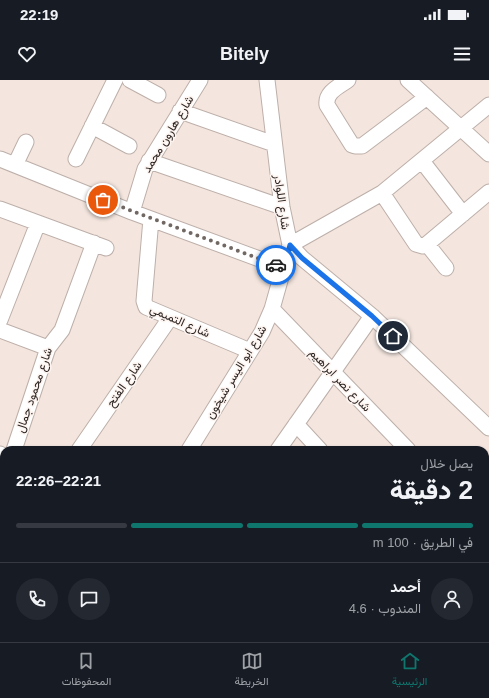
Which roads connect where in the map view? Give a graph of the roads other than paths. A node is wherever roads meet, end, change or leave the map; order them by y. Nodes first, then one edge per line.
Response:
1 (115, 80) edge
2 (130, 80) edge
3 (200, 80) edge
4 (267, 80) edge
5 (348, 80) edge
6 (415, 82) edge
7 (158, 95) dead end
8 (428, 97) junction
9 (489, 105) edge
10 (180, 111) junction
11 (92, 126) junction
12 (461, 128) junction
13 (26, 142) dead end
14 (274, 144) junction
15 (129, 146) dead end
16 (489, 154) edge
17 (0, 159) edge
18 (76, 159) dead end
19 (149, 161) junction
20 (422, 161) junction
21 (15, 165) junction
22 (489, 192) edge
23 (382, 193) junction
24 (282, 207) junction
25 (0, 209) edge
26 (132, 212) junction
27 (462, 214) junction
28 (151, 219) junction
29 (38, 223) junction
30 (428, 244) junction
31 (290, 245) junction
32 (284, 268) junction
33 (446, 268) dead end
34 (272, 309) junction
35 (372, 316) junction
36 (170, 318) junction
37 (0, 320) edge
38 (0, 330) edge
39 (48, 348) junction
40 (250, 351) junction
41 (332, 372) junction
42 (296, 424) junction
43 (489, 428) edge
44 (15, 446) edge
45 (82, 446) edge
46 (191, 446) edge
47 (281, 446) edge
48 (316, 446) edge
49 (404, 446) edge

1 - 11 street
2 - 7 street
3 - 10 street, شارع هارون محمد
4 - 14 street, شارع اللوادر
5 - 8 street
6 - 8 street
8 - 12 street
9 - 12 street
10 - 14 street
10 - 19 street, شارع هارون محمد
11 - 15 street
11 - 18 street
12 - 16 street
12 - 20 street
13 - 21 street
14 - 24 street, شارع اللوادر
17 - 21 street
19 - 24 street
19 - 26 street, شارع هارون محمد
20 - 23 street
20 - 27 street
21 - 26 street
22 - 27 street
23 - 30 street
23 - 31 street
24 - 31 street, شارع اللوادر
25 - 29 street
26 - 28 street
27 - 30 street
28 - 32 street
28 - 36 street, شارع التميمي
29 - 37 street
29 - 39 street, شارع محمود جمال
30 - 33 street
31 - 32 street, شارع ابو اليسر شيخون
31 - 35 street, شارع اللوادر
32 - 34 street, شارع ابو اليسر شيخون
34 - 40 street, شارع ابو اليسر شيخون
34 - 41 street, شارع نصر ابراهيم
35 - 41 street
35 - 43 street, شارع اللوادر
36 - 40 street, شارع التميمي
36 - 45 street, شارع الفتح
38 - 39 street
39 - 44 street, شارع محمود جمال
40 - 46 street, شارع ابو اليسر شيخون
41 - 42 street
41 - 49 street, شارع نصر ابراهيم
42 - 47 street
42 - 48 street

